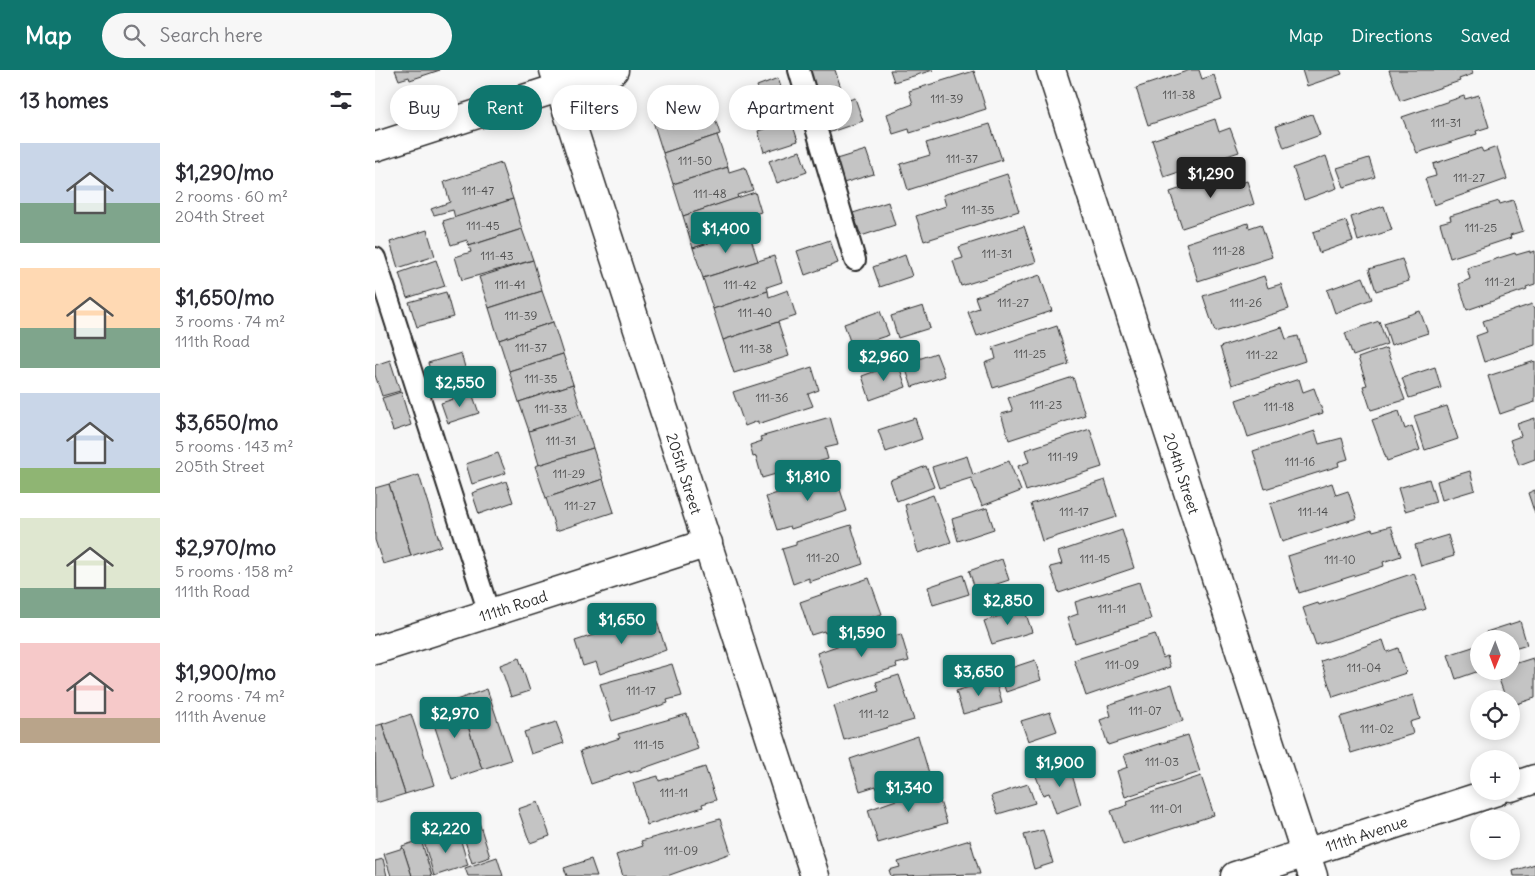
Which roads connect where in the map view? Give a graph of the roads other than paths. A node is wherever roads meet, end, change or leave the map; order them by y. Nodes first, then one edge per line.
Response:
1 (614, 70) edge
2 (799, 70) edge
3 (1051, 70) edge
4 (557, 79) edge
5 (375, 148) edge
6 (375, 258) edge
7 (855, 260) dead end
8 (708, 543) junction
9 (489, 613) junction
10 (375, 650) edge
11 (1535, 779) edge
12 (1520, 784) edge
13 (1474, 800) edge
14 (1309, 865) edge
15 (815, 876) edge
16 (1235, 876) edge

1 - 4 street
2 - 7 lane
3 - 14 street, 204th Street
4 - 5 street
4 - 8 street, 205th Street
6 - 9 lane
8 - 9 street, 111th Road
8 - 15 street, 205th Street
9 - 10 street, 111th Road
11 - 12 street
13 - 14 street, 111th Avenue
14 - 16 street, 111th Avenue

